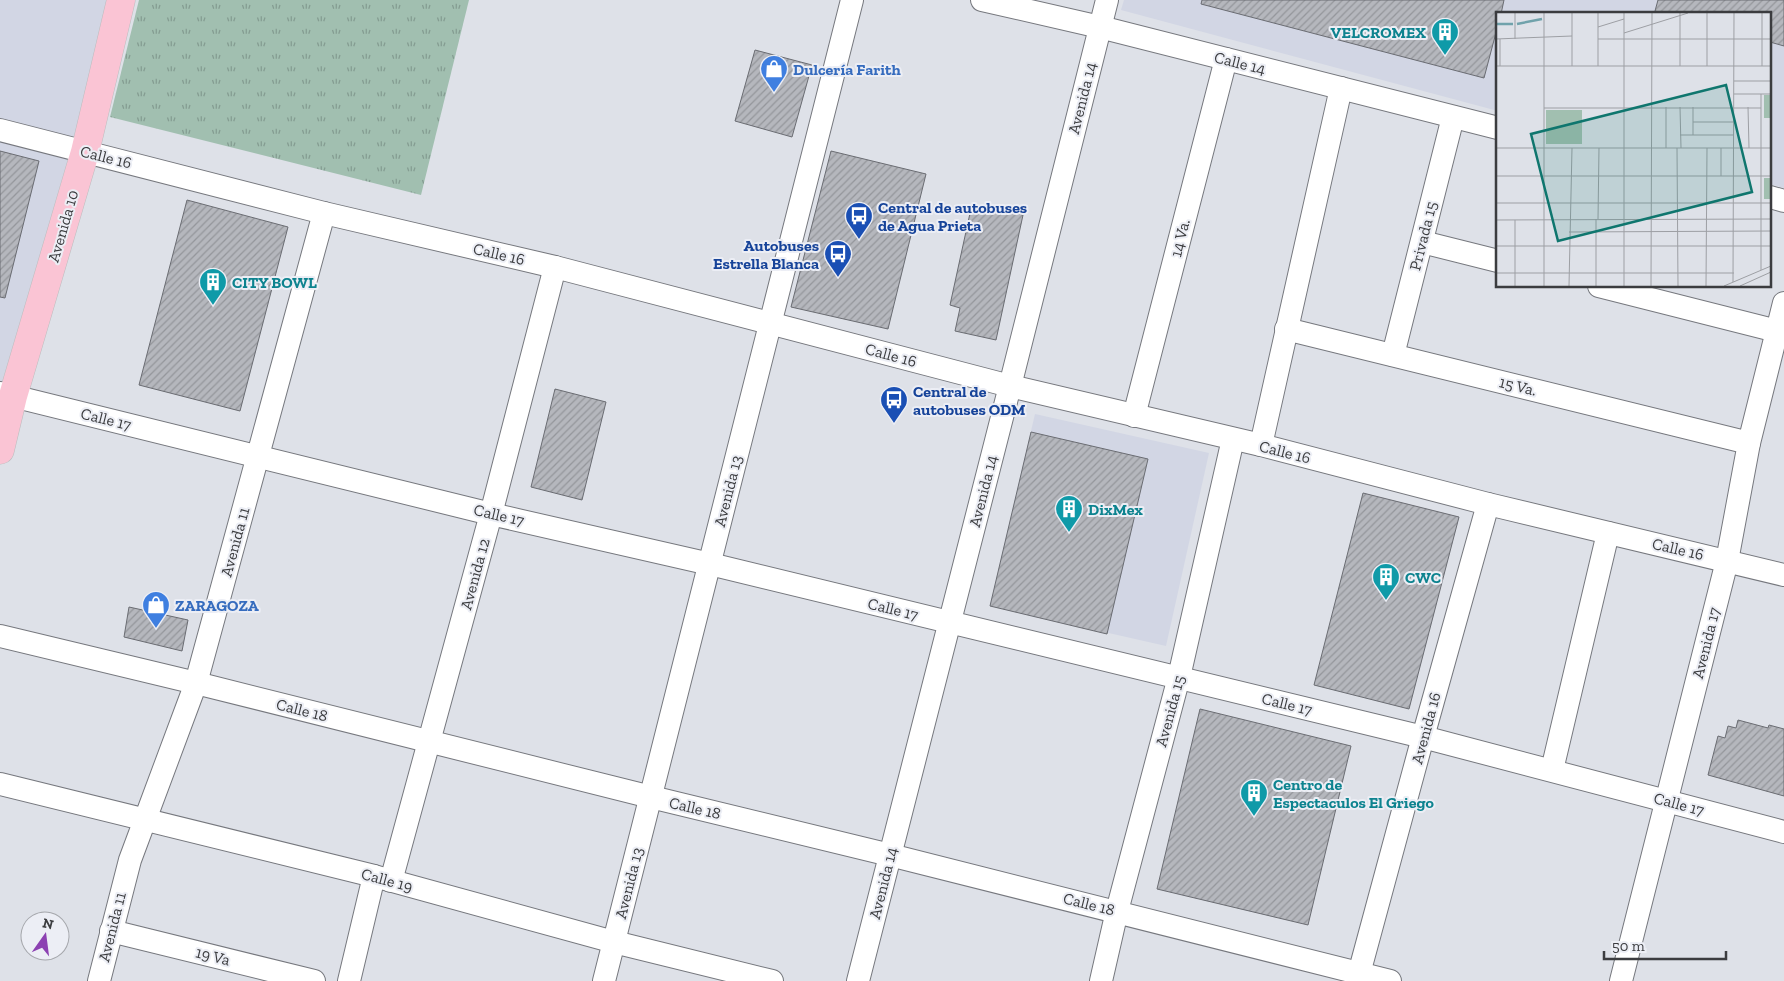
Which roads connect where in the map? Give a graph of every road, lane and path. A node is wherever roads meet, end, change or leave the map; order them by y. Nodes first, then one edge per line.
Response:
1 (121, 0) edge
2 (852, 0) edge
3 (982, 0) edge
4 (1107, 0) edge
5 (1100, 27) junction
6 (1226, 59) junction
7 (1341, 88) junction
8 (1454, 117) junction
9 (1496, 128) edge
10 (0, 130) edge
11 (85, 152) junction
12 (324, 213) junction
13 (1422, 242) junction
14 (1496, 260) edge
15 (555, 267) junction
16 (1607, 288) edge
17 (1784, 303) edge
18 (769, 323) junction
19 (1286, 329) junction
20 (1777, 331) junction
21 (1393, 355) junction
22 (1010, 386) junction
23 (7, 395) edge
24 (1134, 416) junction
25 (1233, 439) junction
26 (1749, 443) junction
27 (1261, 445) junction
28 (0, 450) edge
29 (258, 456) junction
30 (1488, 504) junction
31 (491, 514) junction
32 (1608, 533) junction
33 (1727, 561) junction
34 (710, 564) junction
35 (1784, 575) edge
36 (949, 623) junction
37 (0, 636) edge
38 (1178, 677) junction
39 (196, 683) junction
40 (1423, 737) junction
41 (430, 742) junction
42 (1552, 770) junction
43 (0, 784) edge
44 (651, 798) junction
45 (1667, 800) junction
46 (144, 818) junction
47 (1784, 832) edge
48 (890, 855) junction
49 (383, 878) junction
50 (1117, 911) junction
51 (111, 931) junction
52 (614, 942) junction
53 (1358, 977) edge
54 (99, 981) edge
55 (314, 981) edge
56 (349, 981) edge
57 (604, 981) edge
58 (772, 981) edge
59 (858, 981) edge
60 (1101, 981) edge
61 (1390, 981) edge
62 (1621, 981) edge

1 - 11 main road, Avenida 10
2 - 18 street, Avenida 13
3 - 5 street, Calle 14
4 - 5 street, Avenida 14
5 - 6 street, Calle 14
5 - 22 street, Avenida 14
6 - 7 street, Calle 14
6 - 24 street, 14 Va.
7 - 8 street, Calle 14
7 - 19 street
8 - 9 street, Calle 14
8 - 13 street, Privada 15
10 - 11 street, Calle 16
11 - 12 street, Calle 16
11 - 23 main road, Avenida 10
12 - 15 street, Calle 16
12 - 29 street, Avenida 11
13 - 14 street
13 - 21 street, Privada 15
15 - 18 street, Calle 16
15 - 31 street, Avenida 12
16 - 20 street
17 - 20 street, Avenida 17
18 - 22 street, Calle 16
18 - 34 street, Avenida 13
19 - 21 street, 15 Va.
19 - 27 street
20 - 26 street, Avenida 17
21 - 26 street, 15 Va.
22 - 24 street, Calle 16
22 - 36 street, Avenida 14
23 - 28 main road, Avenida 10
23 - 29 street, Calle 17
24 - 25 street, Calle 16
25 - 27 street, Calle 16
25 - 38 street, Avenida 15
26 - 33 street, Avenida 17
27 - 30 street, Calle 16
29 - 31 street, Calle 17
29 - 39 street, Avenida 11
30 - 32 street, Calle 16
30 - 40 street, Avenida 16
31 - 34 street, Calle 17
31 - 41 street, Avenida 12
32 - 33 street, Calle 16
32 - 42 street
33 - 35 street, Calle 16
33 - 45 street, Avenida 17
34 - 36 street, Calle 17
34 - 44 street, Avenida 13
36 - 38 street, Calle 17
36 - 48 street, Avenida 14
37 - 39 street, Calle 18
38 - 40 street, Calle 17
38 - 50 street, Avenida 15
39 - 41 street, Calle 18
39 - 46 street, Avenida 11
40 - 42 street, Calle 17
40 - 53 street, Avenida 16
41 - 44 street, Calle 18
41 - 49 street, Avenida 12
42 - 45 street, Calle 17
43 - 46 street, Calle 19
44 - 48 street, Calle 18
44 - 52 street, Avenida 13
45 - 47 street, Calle 17
45 - 62 street, Avenida 17
46 - 49 street, Calle 19
46 - 51 street, Avenida 11
48 - 50 street, Calle 18
48 - 59 street, Avenida 14
49 - 52 street, Calle 19
49 - 56 street, Avenida 12
50 - 53 street, Calle 18
50 - 60 street, Avenida 15
51 - 54 street, Avenida 11
51 - 55 street, 19 Va
52 - 57 street, Avenida 13
52 - 58 street, Calle 19
53 - 61 street, Calle 18

